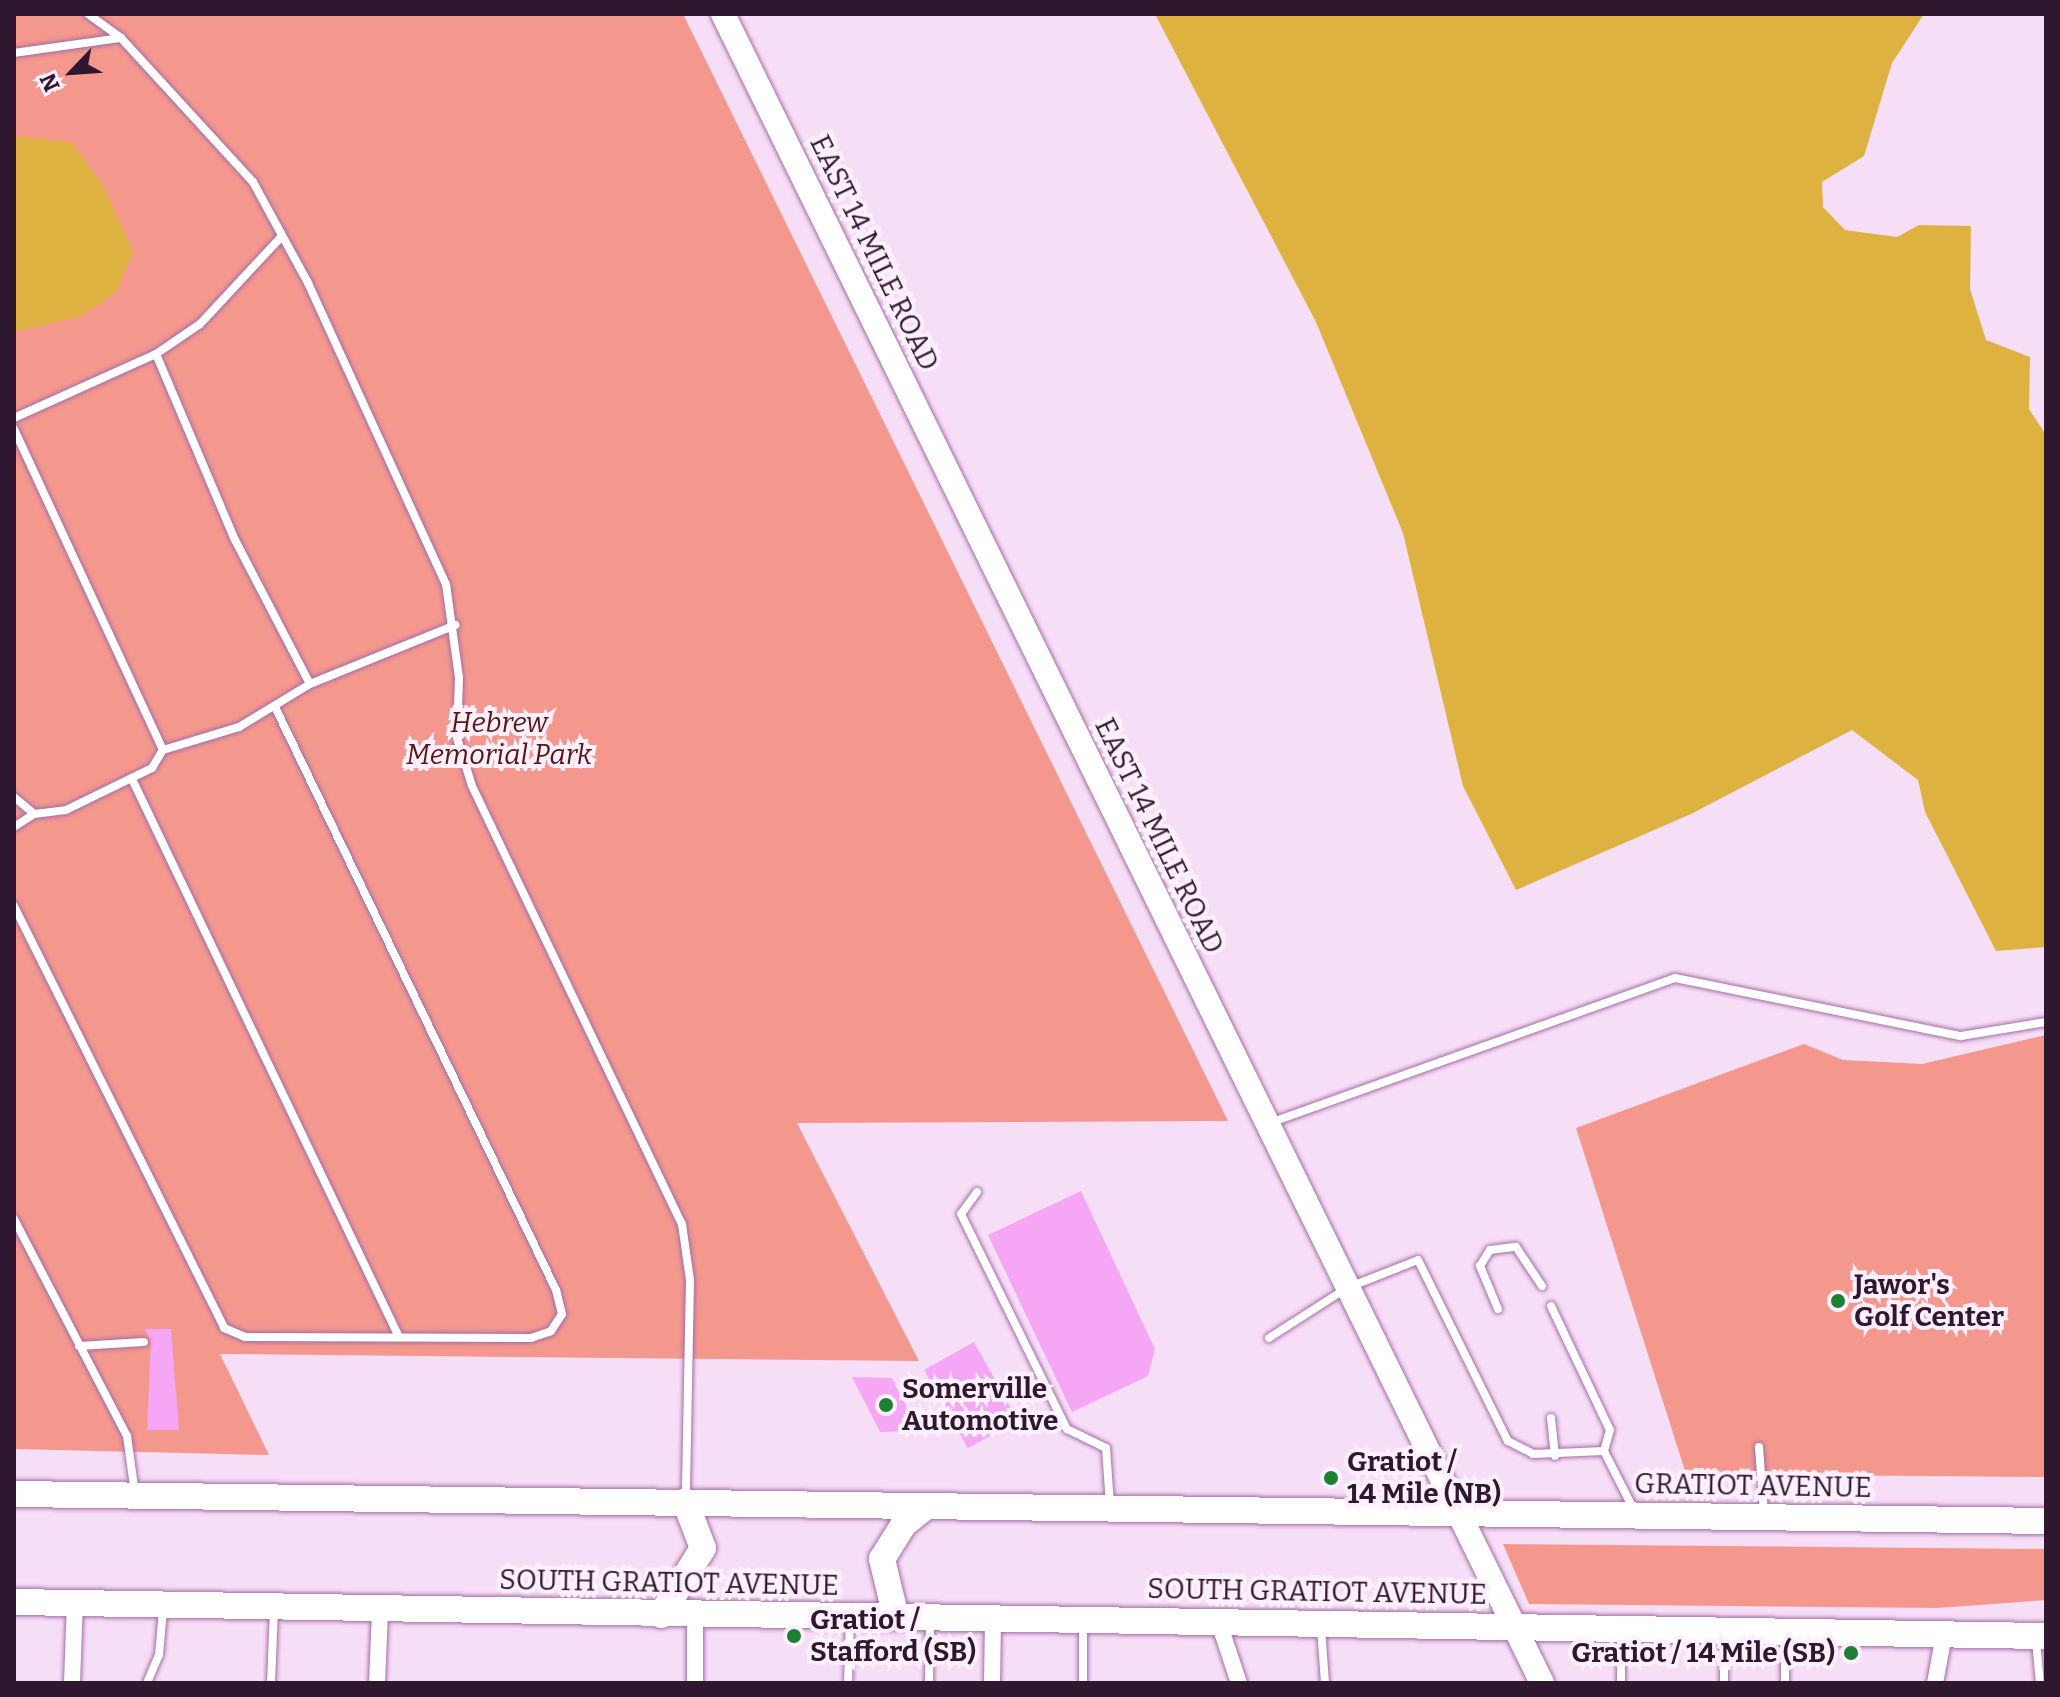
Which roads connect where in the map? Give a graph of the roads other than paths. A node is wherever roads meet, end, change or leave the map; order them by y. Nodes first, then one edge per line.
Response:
1 (88, 14) edge
2 (723, 14) edge
3 (121, 38) junction
4 (14, 53) edge
5 (282, 236) junction
6 (156, 354) junction
7 (14, 418) edge
8 (14, 429) edge
9 (455, 625) junction
10 (310, 684) junction
11 (275, 707) junction
12 (163, 750) junction
13 (132, 779) junction
14 (14, 797) edge
15 (34, 814) junction
16 (14, 827) edge
17 (14, 906) edge
18 (2046, 1022) edge
19 (1266, 1125) junction
20 (977, 1192) dead end
21 (14, 1219) edge
22 (1542, 1286) dead end
23 (1347, 1288) junction
24 (1551, 1306) dead end
25 (1498, 1309) dead end
26 (399, 1337) junction
27 (1269, 1338) dead end
28 (144, 1342) dead end
29 (79, 1346) junction
30 (1551, 1418) dead end
31 (1759, 1447) dead end
32 (1604, 1451) junction
33 (1555, 1456) junction
34 (14, 1494) edge
35 (135, 1495) junction
36 (685, 1501) junction
37 (925, 1507) junction
38 (1110, 1513) junction
39 (1460, 1515) junction
40 (1637, 1516) junction
41 (1764, 1519) junction
42 (2046, 1521) edge
43 (14, 1602) edge
44 (75, 1603) junction
45 (163, 1605) junction
46 (274, 1608) junction
47 (380, 1610) junction
48 (661, 1615) junction
49 (695, 1616) junction
50 (850, 1617) junction
51 (896, 1617) junction
52 (931, 1618) junction
53 (993, 1619) junction
54 (1083, 1620) junction
55 (1219, 1623) junction
56 (1321, 1624) junction
57 (1515, 1626) junction
58 (1621, 1630) junction
59 (1724, 1632) junction
60 (1785, 1633) junction
61 (1944, 1635) junction
62 (2041, 1636) edge
63 (72, 1683) edge
64 (147, 1683) edge
65 (271, 1683) edge
66 (377, 1683) edge
67 (695, 1683) edge
68 (848, 1683) edge
69 (929, 1683) edge
70 (992, 1683) edge
71 (1083, 1683) edge
72 (1239, 1683) edge
73 (1325, 1683) edge
74 (1542, 1683) edge
75 (1621, 1683) edge
76 (1724, 1683) edge
77 (1785, 1683) edge
78 (1935, 1683) edge
79 (2040, 1683) edge

1 - 3 lane
2 - 19 main road, EAST 14 MILE ROAD
3 - 4 lane
3 - 5 lane
5 - 6 lane
5 - 9 lane
6 - 7 lane
6 - 10 lane
8 - 12 lane
9 - 10 lane
9 - 36 lane
10 - 11 lane
11 - 12 lane
11 - 26 lane
12 - 13 lane
13 - 15 lane
13 - 26 lane
14 - 15 lane
15 - 16 lane
17 - 26 lane
18 - 19 lane
19 - 23 main road, EAST 14 MILE ROAD
20 - 38 lane
21 - 29 lane
22 - 25 lane
23 - 27 lane
23 - 33 lane
23 - 39 main road, EAST 14 MILE ROAD
24 - 32 lane
28 - 29 lane
29 - 35 lane
30 - 33 lane
31 - 41 lane
32 - 33 lane
32 - 40 lane
34 - 35 main road
35 - 36 main road
36 - 37 main road
36 - 48 main road
37 - 38 main road
37 - 51 main road
38 - 39 main road
39 - 40 main road, GRATIOT AVENUE
39 - 57 main road, EAST 14 MILE ROAD
40 - 41 main road, GRATIOT AVENUE
41 - 42 main road, GRATIOT AVENUE
43 - 44 main road, SOUTH GRATIOT AVENUE
44 - 45 main road, SOUTH GRATIOT AVENUE
44 - 63 street
45 - 46 main road, SOUTH GRATIOT AVENUE
45 - 64 lane
46 - 47 main road, SOUTH GRATIOT AVENUE
46 - 65 lane
47 - 48 main road, SOUTH GRATIOT AVENUE
47 - 66 street
48 - 49 main road, SOUTH GRATIOT AVENUE
49 - 50 main road, SOUTH GRATIOT AVENUE
49 - 67 street
50 - 51 main road, SOUTH GRATIOT AVENUE
50 - 68 lane
51 - 52 main road, SOUTH GRATIOT AVENUE
52 - 53 main road, SOUTH GRATIOT AVENUE
52 - 69 lane
53 - 54 main road, SOUTH GRATIOT AVENUE
53 - 70 street
54 - 55 main road, SOUTH GRATIOT AVENUE
54 - 71 lane
55 - 56 main road, SOUTH GRATIOT AVENUE
55 - 72 street
56 - 57 main road, SOUTH GRATIOT AVENUE
56 - 73 lane
57 - 58 main road
57 - 74 main road, EAST 14 MILE ROAD
58 - 59 main road
58 - 75 lane
59 - 60 main road
59 - 76 lane
60 - 61 main road
60 - 77 lane
61 - 62 main road
61 - 78 street
62 - 79 lane

